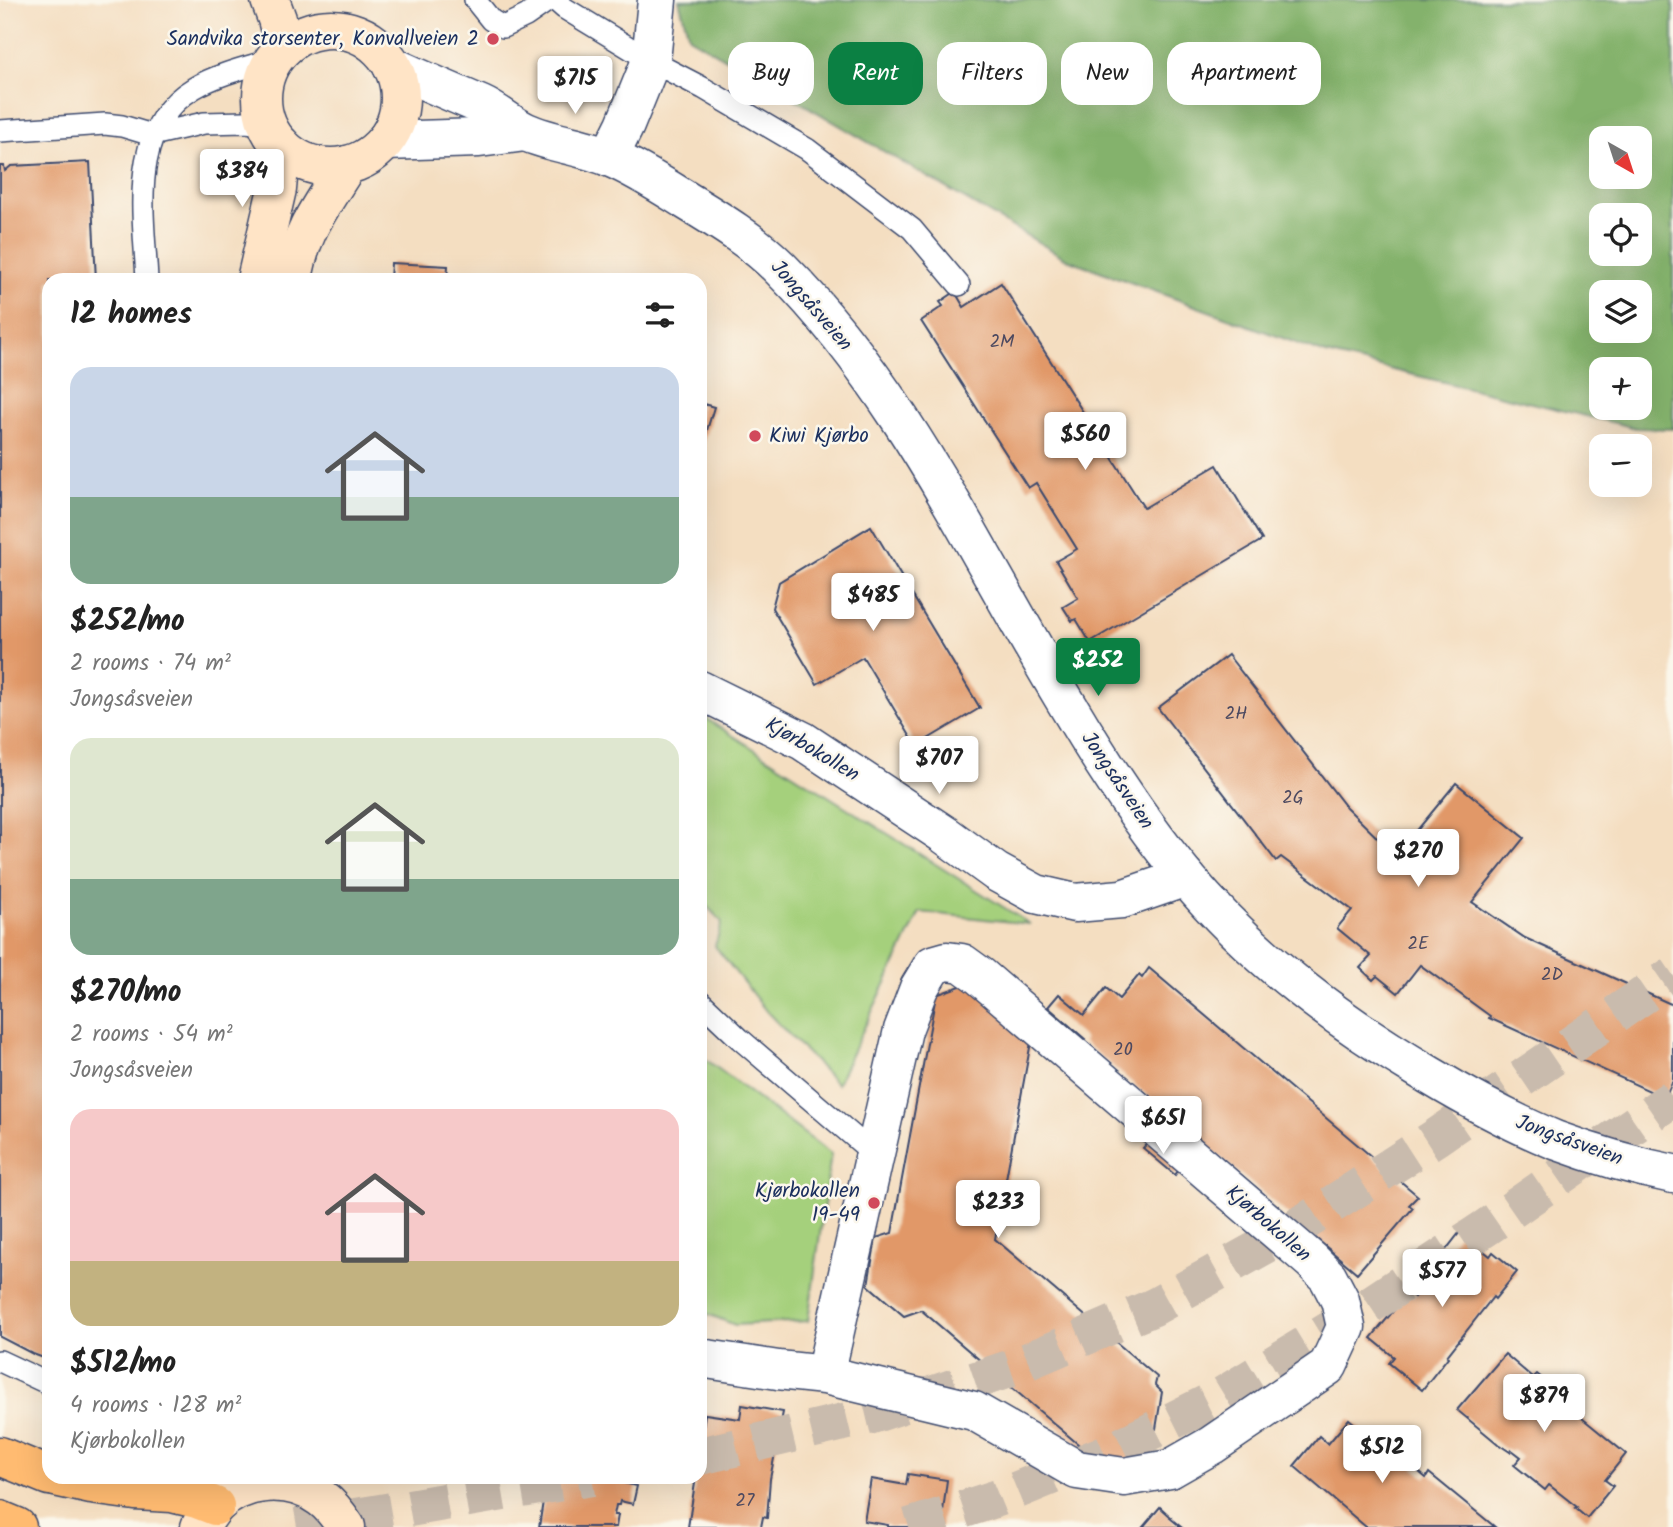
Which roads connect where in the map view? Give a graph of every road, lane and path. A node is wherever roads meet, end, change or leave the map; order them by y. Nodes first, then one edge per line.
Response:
1 (270, 0) edge
2 (475, 0) edge
3 (549, 0) edge
4 (555, 0) edge
5 (657, 0) edge
6 (332, 15) edge
7 (279, 53) junction
8 (651, 61) junction
9 (393, 66) junction
10 (0, 131) edge
11 (525, 132) junction
12 (152, 135) junction
13 (274, 135) junction
14 (385, 141) junction
15 (609, 157) junction
16 (347, 165) junction
17 (148, 273) edge
18 (258, 273) edge
19 (294, 273) edge
20 (958, 285) dead end
21 (707, 693) edge
22 (1186, 877) junction
23 (707, 1008) edge
24 (874, 1154) junction
25 (1673, 1174) edge
26 (707, 1359) edge
27 (0, 1361) edge
28 (825, 1375) junction
29 (42, 1381) edge
30 (0, 1456) edge
31 (42, 1473) edge
32 (86, 1484) edge
33 (258, 1484) edge
34 (308, 1484) edge
35 (216, 1502) edge
36 (0, 1520) edge
37 (17, 1527) edge
38 (345, 1527) edge

1 - 7 main road
2 - 3 lane
4 - 8 lane
5 - 8 street
6 - 7 main road
6 - 9 main road
7 - 12 lane
7 - 13 main road
8 - 15 street
8 - 20 lane
9 - 11 street, Jongsåsveien
9 - 14 main road
10 - 12 lane
11 - 14 street, Jongsåsveien
11 - 15 street, Jongsåsveien
12 - 13 lane
12 - 17 lane
13 - 16 main road
13 - 18 main road
14 - 16 main road
15 - 22 street, Jongsåsveien
16 - 19 main road
21 - 22 street, Kjørbokollen
22 - 25 street, Jongsåsveien
23 - 24 lane
24 - 28 street, Kjørbokollen
24 - 28 street, Kjørbokollen
26 - 28 street, Kjørbokollen
27 - 29 lane
30 - 31 highway
32 - 35 highway
33 - 35 main road
34 - 38 main road
36 - 37 highway

